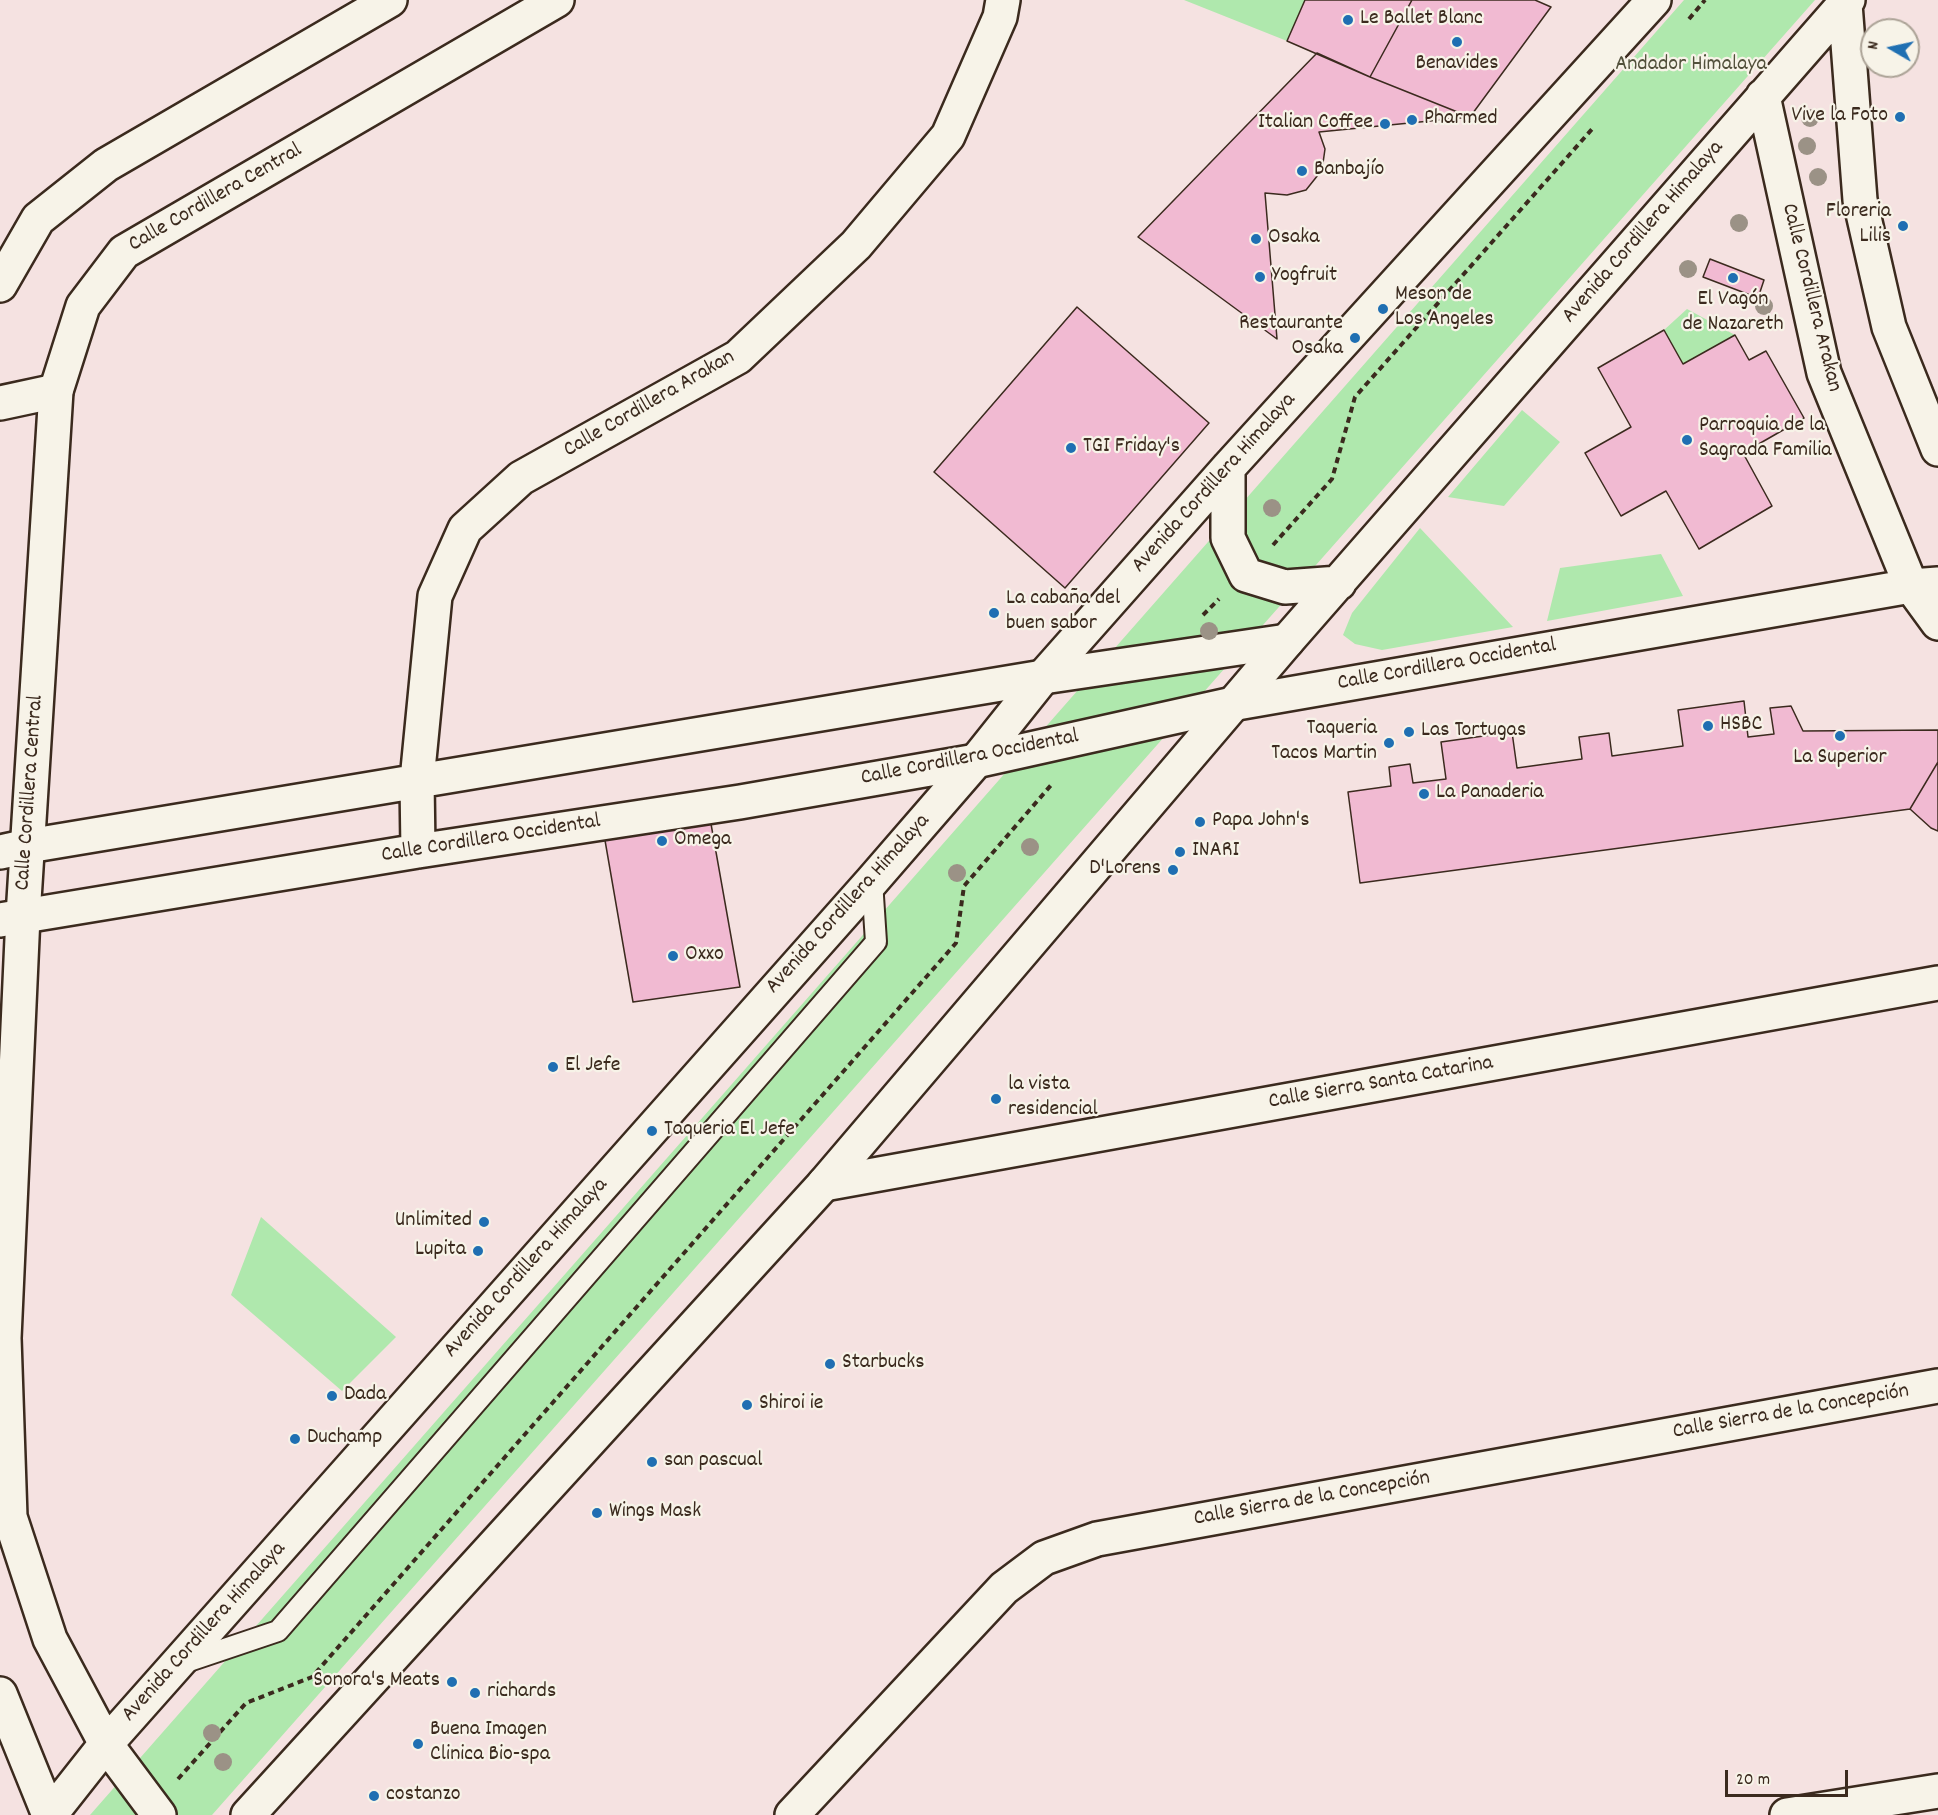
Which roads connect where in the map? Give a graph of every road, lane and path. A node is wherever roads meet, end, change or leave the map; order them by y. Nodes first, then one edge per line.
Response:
1 (390, 0) edge
2 (557, 0) edge
3 (1003, 0) edge
4 (1705, 0) edge
5 (1847, 2) edge
6 (1640, 4) edge
7 (1683, 25) dead end
8 (1763, 96) junction
9 (1598, 122) dead end
10 (0, 285) edge
11 (56, 392) junction
12 (0, 404) edge
13 (1938, 449) edge
14 (1228, 468) junction
15 (1246, 575) junction
16 (1339, 583) junction
17 (1925, 585) edge
18 (1199, 620) dead end
19 (1938, 623) edge
20 (1287, 641) junction
21 (1043, 677) junction
22 (1237, 703) junction
23 (976, 761) junction
24 (1057, 778) dead end
25 (417, 780) junction
26 (14, 849) edge
27 (418, 851) junction
28 (872, 881) junction
29 (12, 918) edge
30 (1938, 983) edge
31 (824, 1184) junction
32 (2, 1338) edge
33 (1938, 1386) edge
34 (176, 1666) junction
35 (0, 1694) edge
36 (106, 1744) junction
37 (1938, 1791) edge
38 (156, 1811) edge
39 (1802, 1814) edge
40 (50, 1815) edge
41 (248, 1815) edge
42 (792, 1815) edge

1 - 10 street
2 - 11 street, Calle Cordillera Central
3 - 25 street, Calle Cordillera Arakan
4 - 7 path
5 - 8 street, Avenida Cordillera Himalaya
5 - 13 street
6 - 14 street, Avenida Cordillera Himalaya
8 - 16 street, Avenida Cordillera Himalaya
8 - 17 street, Calle Cordillera Arakan
9 - 15 path
11 - 12 street
11 - 26 street, Calle Cordillera Central
14 - 15 street
14 - 21 street, Avenida Cordillera Himalaya
15 - 16 street
15 - 18 path
16 - 20 street, Avenida Cordillera Himalaya
17 - 19 street, Calle Cordillera Arakan
17 - 22 street, Calle Cordillera Occidental
20 - 21 street
20 - 22 street, Avenida Cordillera Himalaya
21 - 23 street, Avenida Cordillera Himalaya
21 - 25 street
22 - 23 street, Calle Cordillera Occidental
22 - 31 street, Avenida Cordillera Himalaya
23 - 27 street, Calle Cordillera Occidental
23 - 28 street, Avenida Cordillera Himalaya
24 - 38 path
25 - 26 street
25 - 27 street, Calle Cordillera Arakan
26 - 29 street, Calle Cordillera Central
27 - 29 street, Calle Cordillera Occidental
28 - 34 street, Avenida Cordillera Himalaya
28 - 34 lane
29 - 32 street, Calle Cordillera Central
30 - 31 street, Calle Sierra Santa Catarina
31 - 41 street, Avenida Cordillera Himalaya
32 - 36 street, Calle Cordillera Central
33 - 42 street, Calle Sierra de la Concepción
34 - 36 street, Avenida Cordillera Himalaya
35 - 40 street
36 - 38 street, Calle Cordillera Central
36 - 40 street, Avenida Cordillera Himalaya
37 - 39 street

